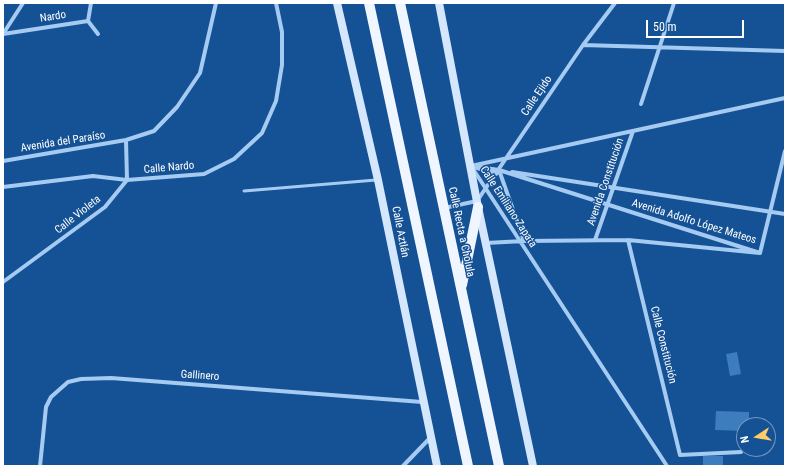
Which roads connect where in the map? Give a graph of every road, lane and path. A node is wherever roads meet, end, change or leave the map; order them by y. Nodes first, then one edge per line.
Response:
1 (23, 3) edge
2 (91, 3) edge
3 (216, 3) edge
4 (276, 3) edge
5 (336, 3) edge
6 (369, 3) edge
7 (400, 3) edge
8 (438, 3) edge
9 (615, 3) edge
10 (674, 3) edge
11 (88, 21) junction
12 (3, 34) edge
13 (98, 34) dead end
14 (583, 45) junction
15 (660, 48) junction
16 (785, 51) edge
17 (785, 98) edge
18 (641, 104) dead end
19 (633, 131) junction
20 (126, 140) junction
21 (785, 151) edge
22 (507, 158) junction
23 (3, 160) edge
24 (471, 166) junction
25 (497, 172) junction
26 (127, 180) junction
27 (378, 180) junction
28 (3, 187) edge
29 (613, 188) junction
30 (486, 189) junction
31 (244, 191) dead end
32 (478, 204) junction
33 (608, 205) junction
34 (444, 208) junction
35 (770, 212) junction
36 (785, 214) edge
37 (595, 240) junction
38 (628, 240) junction
39 (522, 241) junction
40 (486, 243) junction
41 (760, 252) junction
42 (3, 282) edge
43 (461, 289) junction
44 (422, 402) junction
45 (430, 438) junction
46 (736, 452) edge
47 (40, 466) edge
48 (403, 466) edge
49 (437, 466) edge
50 (468, 466) edge
51 (499, 466) edge
52 (533, 466) edge
53 (667, 466) edge

1 - 12 street, Nardo
2 - 11 street
3 - 20 street, Avenida del Paraíso
4 - 26 street, Calle Nardo
5 - 27 main road, Calle Aztlán
6 - 50 main road
7 - 34 main road, Calle Recta a Cholula
8 - 24 main road, Calle Recta a Cholula
9 - 14 street, Calle Ejido
10 - 15 street
11 - 12 street, Nardo
11 - 13 street
14 - 15 street
14 - 22 street, Calle Ejido
15 - 16 street
15 - 18 street
17 - 19 street, Calle Emiliano Zapata
19 - 22 street, Calle Emiliano Zapata
19 - 29 street, Avenida Constitución
20 - 23 street, Avenida del Paraíso
20 - 26 street
21 - 35 street
22 - 24 street, Calle Emiliano Zapata
22 - 25 street, Calle Ejido
24 - 25 street, Avenida Adolfo López Mateos
24 - 30 street, Calle Emiliano Zapata
24 - 32 main road, Calle Recta a Cholula
25 - 29 street, Avenida Adolfo López Mateos
25 - 30 street, Calle Ejido
25 - 33 street, Avenida Adolfo López Mateos
25 - 39 street
26 - 28 street, Calle Nardo
26 - 42 street, Calle Violeta
27 - 31 lane
27 - 44 main road, Calle Aztlán
29 - 33 street, Avenida Constitución
29 - 35 street, Avenida Adolfo López Mateos
30 - 32 street, Calle Ejido
30 - 39 street, Calle Emiliano Zapata
32 - 34 street
32 - 40 main road, Calle Recta a Cholula
32 - 43 main road
33 - 37 street, Avenida Constitución
33 - 41 street, Avenida Adolfo López Mateos
34 - 43 main road, Calle Recta a Cholula
35 - 36 street, Avenida Adolfo López Mateos
35 - 41 street
37 - 38 street, Avenida Adolfo López Mateos
37 - 39 street, Avenida Adolfo López Mateos
38 - 41 street, Avenida Adolfo López Mateos
38 - 46 street, Calle Constitución
39 - 40 street, Avenida Adolfo López Mateos
39 - 53 street, Calle Emiliano Zapata
40 - 52 main road, Calle Recta a Cholula
43 - 51 main road, Calle Recta a Cholula
44 - 45 main road, Calle Aztlán
44 - 47 street, Gallinero
45 - 48 street
45 - 49 main road, Calle Aztlán

